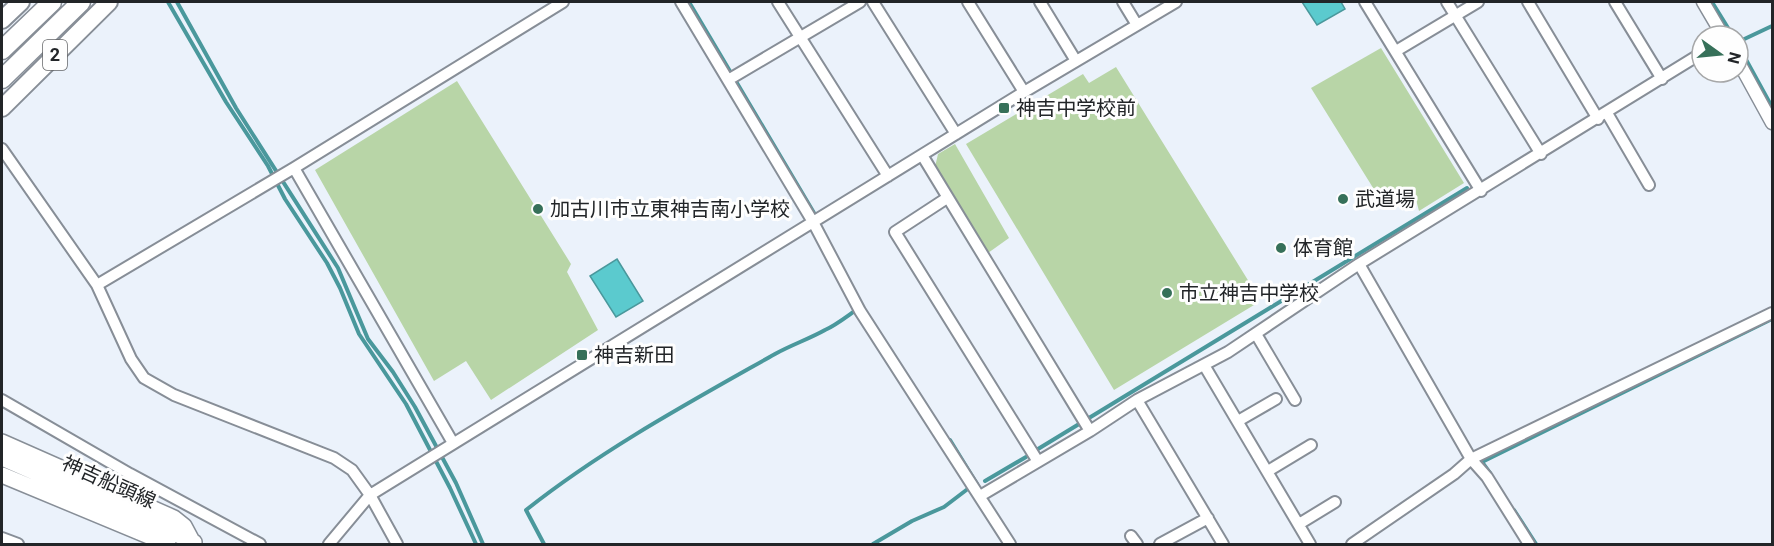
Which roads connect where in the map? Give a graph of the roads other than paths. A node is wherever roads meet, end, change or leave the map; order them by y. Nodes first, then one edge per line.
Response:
1 (21, 2) edge
2 (52, 2) edge
3 (81, 2) edge
4 (109, 2) edge
5 (563, 2) edge
6 (681, 2) edge
7 (778, 2) edge
8 (860, 2) edge
9 (873, 2) edge
10 (968, 2) edge
11 (1040, 2) edge
12 (1123, 2) edge
13 (1176, 2) edge
14 (1365, 2) edge
15 (1447, 2) edge
16 (1478, 2) edge
17 (1528, 2) edge
18 (1615, 2) edge
19 (1702, 2) edge
20 (1455, 15) junction
21 (2, 20) edge
22 (1716, 24) edge
23 (1137, 25) junction
24 (801, 38) junction
25 (2, 50) edge
26 (1396, 51) junction
27 (1690, 61) edge
28 (1076, 62) junction
29 (2, 79) edge
30 (1662, 79) junction
31 (728, 80) junction
32 (1750, 82) edge
33 (1024, 92) junction
34 (2, 108) edge
35 (1603, 116) junction
36 (1773, 123) edge
37 (956, 134) junction
38 (2, 149) edge
39 (1541, 154) junction
40 (922, 155) junction
41 (294, 168) junction
42 (888, 176) junction
43 (1649, 185) dead end
44 (1481, 191) junction
45 (947, 198) junction
46 (813, 222) junction
47 (1359, 264) junction
48 (97, 285) junction
49 (1773, 313) edge
50 (1256, 334) junction
51 (1204, 365) junction
52 (1276, 399) dead end
53 (2, 400) edge
54 (1137, 400) junction
55 (1295, 400) dead end
56 (1238, 421) junction
57 (1090, 431) junction
58 (2, 442) edge
59 (453, 443) junction
60 (1311, 445) dead end
61 (2, 458) edge
62 (1471, 459) junction
63 (1037, 460) junction
64 (1268, 471) junction
65 (2, 475) edge
66 (370, 495) junction
67 (980, 496) junction
68 (1335, 502) dead end
69 (1208, 518) junction
70 (1299, 524) junction
71 (2, 537) edge
72 (196, 543) edge
73 (18, 544) edge
74 (168, 544) edge
75 (260, 544) edge
76 (329, 544) edge
77 (397, 544) edge
78 (1010, 544) edge
79 (1160, 544) edge
80 (1223, 544) edge
81 (1310, 544) edge
82 (1352, 544) edge
83 (1529, 544) edge

1 - 21 highway
2 - 25 highway, 2
3 - 29 highway, 2
4 - 34 highway, 2
5 - 41 street
6 - 31 street
7 - 24 street
8 - 24 street
9 - 37 street
10 - 33 street
11 - 28 street
12 - 23 street
13 - 23 street
14 - 26 street
15 - 20 street
16 - 20 street
17 - 35 street
18 - 30 street
19 - 22 street
20 - 26 street
20 - 39 street
23 - 28 street
24 - 31 street
24 - 42 street
26 - 44 street
27 - 30 street
28 - 33 street
30 - 35 street
31 - 46 street
32 - 36 street
33 - 37 street
35 - 39 street
35 - 43 street
37 - 40 street
38 - 48 street
39 - 44 street
40 - 42 street
40 - 45 street
41 - 48 street
41 - 59 street
42 - 46 street
44 - 47 street
45 - 57 street
45 - 63 street
46 - 59 street
46 - 67 street
47 - 50 street
47 - 62 street
48 - 66 street
49 - 62 street
50 - 51 street
50 - 55 street
51 - 54 street
51 - 56 street
52 - 56 street
53 - 75 street
54 - 57 street
54 - 69 street
56 - 64 street
57 - 63 street
58 - 72 main road
59 - 66 street
60 - 64 street
61 - 72 main road, 神吉船頭線
62 - 82 street
62 - 83 street
63 - 67 street
64 - 70 street
65 - 74 main road
66 - 76 street
66 - 77 street
67 - 78 street
68 - 70 street
69 - 79 street
69 - 80 street
70 - 81 street
71 - 73 street

